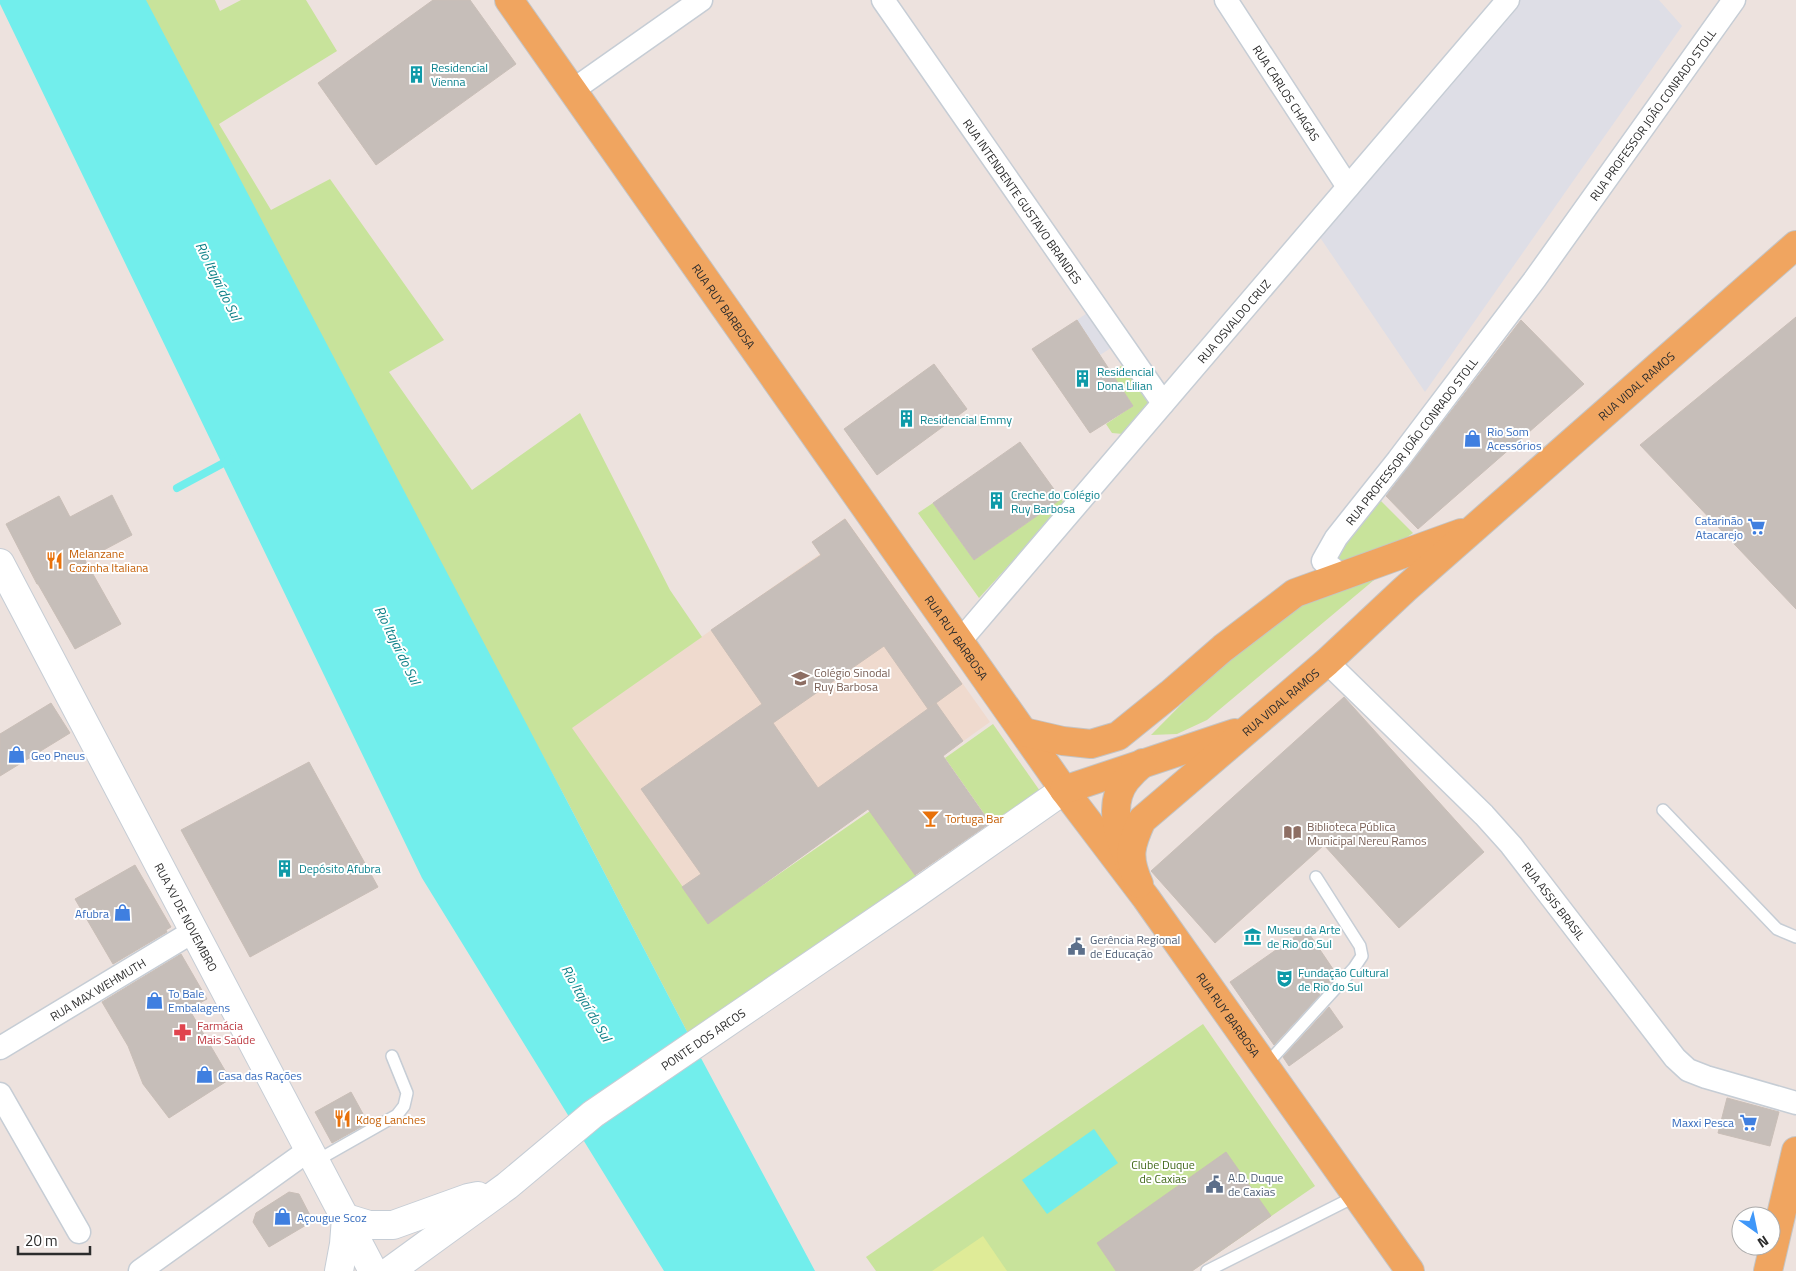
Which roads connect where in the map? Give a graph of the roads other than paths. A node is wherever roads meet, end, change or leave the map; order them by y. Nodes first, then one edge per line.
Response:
1 (509, 0) edge
2 (701, 0) edge
3 (883, 0) edge
4 (1226, 0) edge
5 (1508, 0) edge
6 (1734, 0) edge
7 (573, 90) junction
8 (1348, 187) junction
9 (1796, 245) edge
10 (1163, 403) junction
11 (1477, 527) junction
12 (1, 569) edge
13 (1342, 575) junction
14 (960, 641) junction
15 (1327, 662) junction
16 (1252, 728) junction
17 (1024, 732) junction
18 (1143, 763) junction
19 (1064, 790) junction
20 (1663, 810) dead end
21 (1131, 866) junction
22 (1316, 877) dead end
23 (1146, 898) junction
24 (194, 931) junction
25 (1796, 937) edge
26 (0, 1048) edge
27 (392, 1056) dead end
28 (1265, 1067) junction
29 (0, 1094) edge
30 (1796, 1103) edge
31 (1796, 1151) edge
32 (313, 1155) junction
33 (502, 1189) junction
34 (1356, 1196) junction
35 (346, 1218) junction
36 (79, 1232) dead end
37 (140, 1271) edge
38 (339, 1271) edge
39 (373, 1271) edge
40 (390, 1271) edge
41 (1207, 1271) edge
42 (1410, 1271) edge
43 (1768, 1271) edge

1 - 7 main road, RUA RUY BARBOSA
2 - 7 street
3 - 10 street, RUA INTENDENTE GUSTAVO BRANDES
4 - 8 street, RUA CARLOS CHAGAS
5 - 8 street, RUA OSVALDO CRUZ
6 - 13 street, RUA PROFESSOR JOÃO CONRADO STOLL
7 - 14 main road, RUA RUY BARBOSA
8 - 10 street, RUA OSVALDO CRUZ
9 - 11 main road, RUA VIDAL RAMOS
10 - 14 street, RUA OSVALDO CRUZ
11 - 13 main road, RUA VIDAL RAMOS
11 - 15 main road, RUA VIDAL RAMOS
12 - 24 main road, RUA XV DE NOVEMBRO
13 - 17 main road
14 - 17 main road, RUA RUY BARBOSA
15 - 16 main road, RUA VIDAL RAMOS
15 - 30 street, RUA ASSIS BRASIL
16 - 18 main road
16 - 21 main road, RUA VIDAL RAMOS
17 - 19 main road, RUA RUY BARBOSA
18 - 19 main road
18 - 21 main road
19 - 23 main road, RUA RUY BARBOSA
19 - 33 main road, PONTE DOS ARCOS
20 - 25 lane
21 - 23 main road, RUA VIDAL RAMOS
22 - 28 lane
23 - 28 main road, RUA RUY BARBOSA
24 - 26 street, RUA MAX WEHMUTH
24 - 32 main road, RUA XV DE NOVEMBRO
27 - 32 lane
28 - 34 main road, RUA RUY BARBOSA
29 - 36 street
31 - 43 main road
32 - 35 main road, RUA XV DE NOVEMBRO
32 - 37 street
33 - 35 main road
33 - 40 main road, PONTE DOS ARCOS
34 - 41 lane
34 - 42 main road, RUA RUY BARBOSA
35 - 38 main road
35 - 39 main road, RUA XV DE NOVEMBRO

